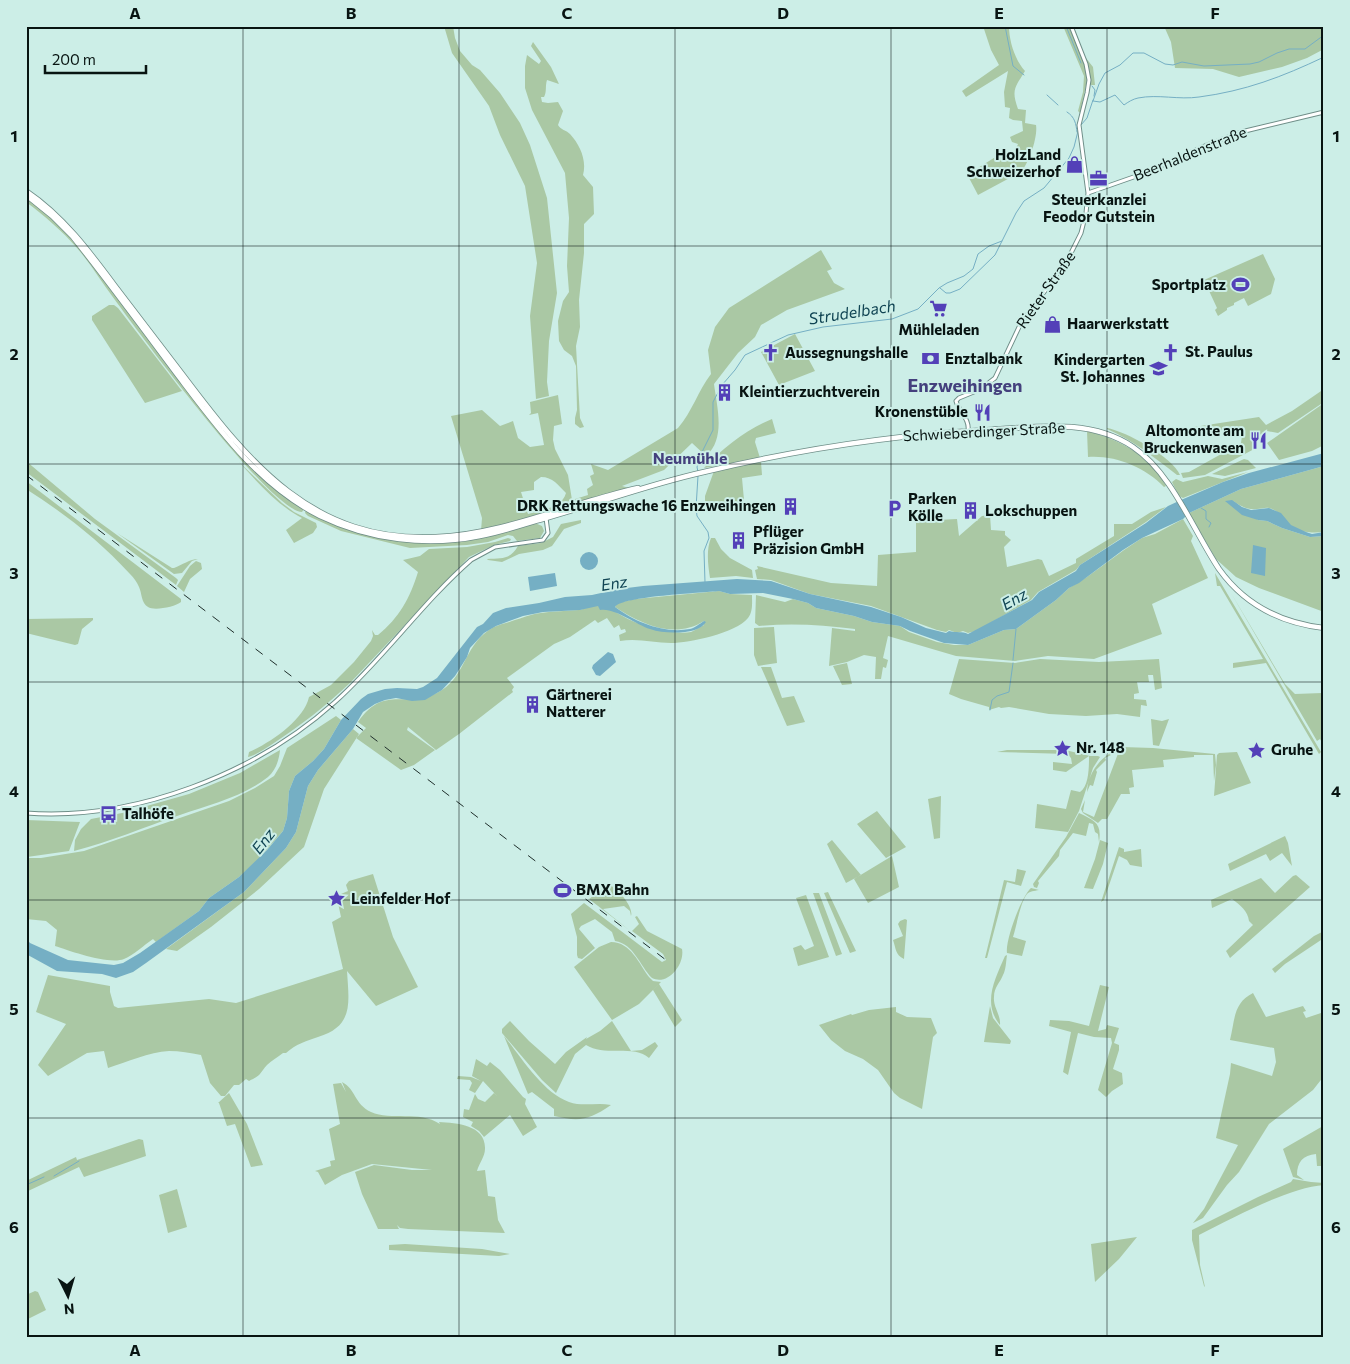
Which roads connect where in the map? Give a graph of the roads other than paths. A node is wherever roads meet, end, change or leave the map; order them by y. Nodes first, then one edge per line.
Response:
1 (1070, 26) edge
2 (1324, 112) edge
3 (26, 191) edge
4 (1088, 193) junction
5 (26, 196) edge
6 (968, 431) junction
7 (547, 515) junction
8 (1324, 628) edge
9 (26, 813) edge

1 - 4 street, Rieter Straße
2 - 4 street, Beerhaldenstraße
3 - 7 main road
4 - 6 street, Rieter Straße
5 - 7 main road, Schwieberdinger Straße
6 - 7 main road, Schwieberdinger Straße
6 - 8 main road, Schwieberdinger Straße
7 - 9 street

